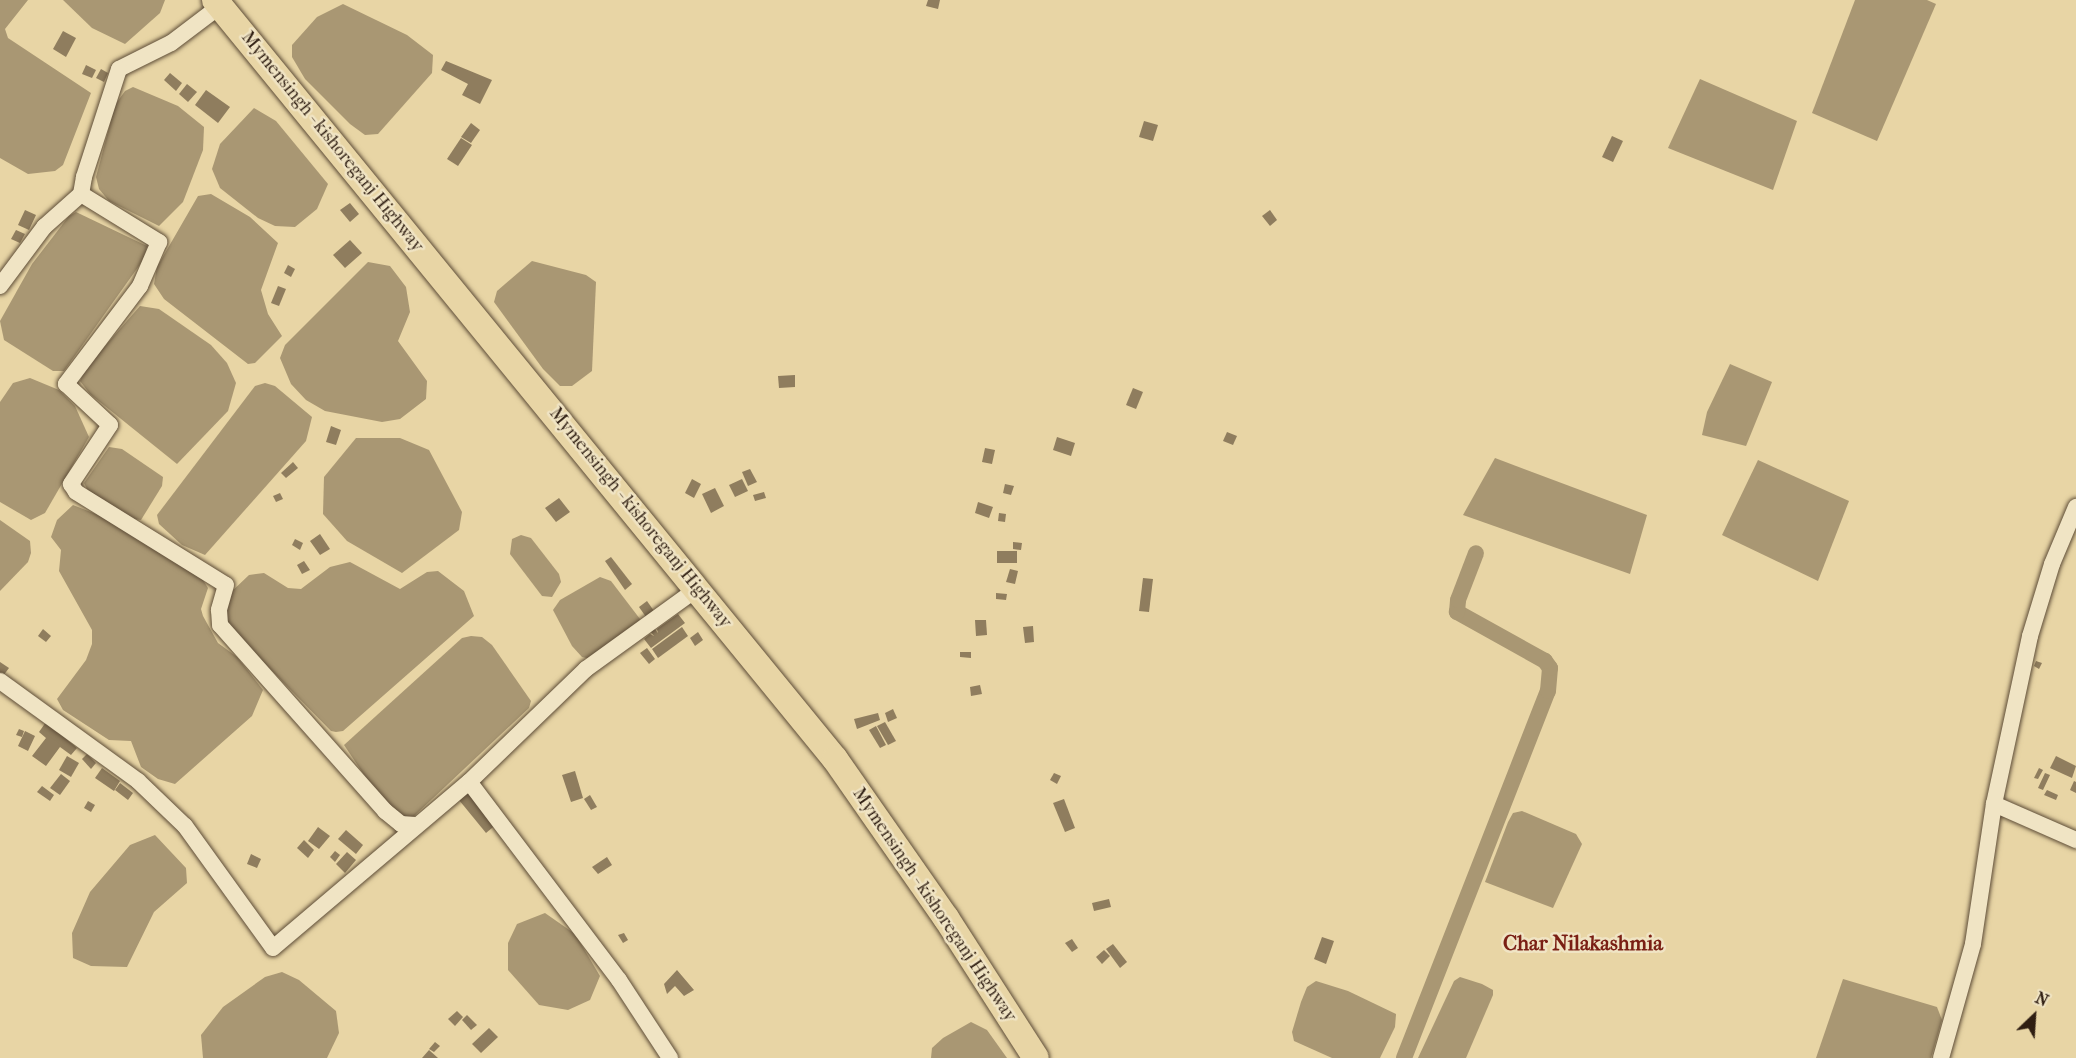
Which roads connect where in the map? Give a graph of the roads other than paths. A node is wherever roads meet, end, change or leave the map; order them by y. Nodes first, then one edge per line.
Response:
1 (218, 3) edge
2 (81, 194) junction
3 (0, 286) edge
4 (2076, 507) edge
5 (697, 589) junction
6 (0, 681) edge
7 (469, 782) junction
8 (1994, 804) junction
9 (415, 825) junction
10 (2076, 840) edge
11 (670, 1058) edge
12 (1036, 1058) edge
13 (1941, 1058) edge

1 - 2 street
1 - 5 main road, Mymensingh - kishoreganj Highway
2 - 3 street
2 - 9 street
4 - 8 street
5 - 7 street
5 - 12 main road, Mymensingh - kishoreganj Highway
6 - 9 street
7 - 9 street
7 - 11 street
8 - 10 street
8 - 13 street

